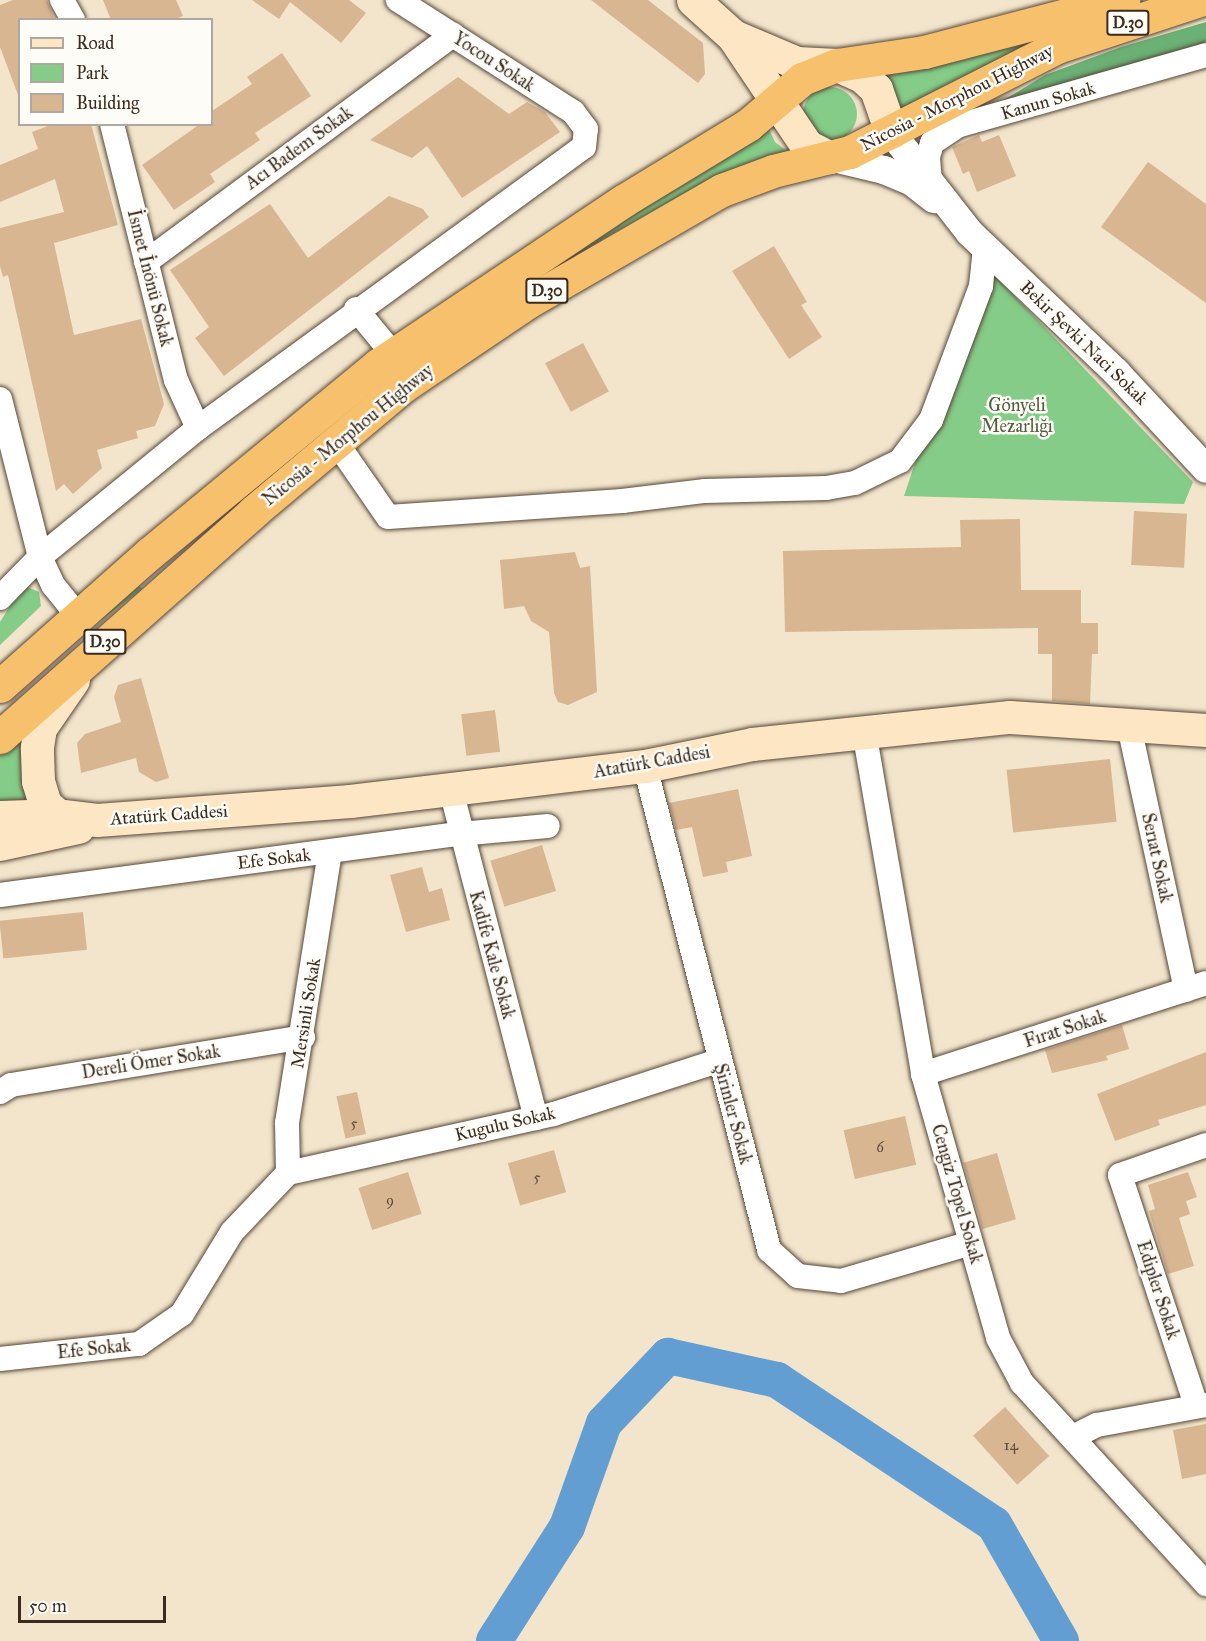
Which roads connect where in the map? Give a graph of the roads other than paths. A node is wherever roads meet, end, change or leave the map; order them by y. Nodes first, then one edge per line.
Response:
1 (62, 0) edge
2 (398, 0) edge
3 (693, 0) edge
4 (1123, 0) edge
5 (1200, 0) edge
6 (72, 18) edge
7 (453, 35) junction
8 (733, 36) junction
9 (1206, 55) edge
10 (837, 65) junction
11 (777, 102) junction
12 (112, 126) edge
13 (891, 132) junction
14 (829, 157) junction
15 (930, 181) junction
16 (959, 220) junction
17 (985, 247) junction
18 (146, 262) junction
19 (356, 309) junction
20 (393, 354) junction
21 (0, 399) edge
22 (198, 428) junction
23 (336, 442) junction
24 (1206, 469) edge
25 (40, 557) junction
26 (0, 598) edge
27 (78, 616) junction
28 (100, 646) junction
29 (0, 686) edge
30 (1129, 726) junction
31 (1206, 730) edge
32 (864, 731) junction
33 (0, 737) edge
34 (645, 766) junction
35 (451, 790) junction
36 (57, 815) junction
37 (0, 817) edge
38 (97, 820) junction
39 (548, 826) dead end
40 (460, 834) junction
41 (0, 844) edge
42 (330, 852) junction
43 (0, 895) edge
44 (1196, 987) edge
45 (303, 1037) junction
46 (718, 1061) junction
47 (923, 1074) junction
48 (0, 1092) edge
49 (536, 1118) junction
50 (1206, 1145) edge
51 (288, 1173) junction
52 (971, 1244) junction
53 (0, 1359) edge
54 (1201, 1405) edge
55 (1073, 1437) junction
56 (1206, 1584) edge

1 - 6 street
2 - 7 street, Yocou Sokak
3 - 8 main road
4 - 10 highway, Nicosia - Morphou Highway / D.30
5 - 13 highway, Nicosia - Morphou Highway / D.30
7 - 18 street, Acı Badem Sokak
7 - 19 street, Yocou Sokak
8 - 10 main road
8 - 11 main road
9 - 15 street, Kanun Sokak
10 - 11 highway, Nicosia - Morphou Highway / D.30
10 - 13 main road
11 - 14 main road
11 - 20 highway, Nicosia - Morphou Highway / D.30
12 - 18 street, İsmet İnönü Sokak
13 - 14 highway, Nicosia - Morphou Highway / D.30
13 - 15 street, Bekir Şevki Naci Sokak
14 - 16 street, Bekir Şevki Naci Sokak
14 - 23 highway, Nicosia - Morphou Highway / D.30
15 - 16 street, Bekir Şevki Naci Sokak
16 - 17 street, Bekir Şevki Naci Sokak
17 - 23 street
17 - 24 street, Bekir Şevki Naci Sokak
18 - 22 street, İsmet İnönü Sokak
19 - 20 street
19 - 22 street
20 - 27 highway, Nicosia - Morphou Highway / D.30
21 - 25 street
22 - 25 street
23 - 28 highway, Nicosia - Morphou Highway / D.30
25 - 26 street
25 - 27 street
27 - 29 highway, Nicosia - Morphou Highway / D.30
28 - 33 highway, Nicosia - Morphou Highway / D.30
28 - 36 main road
30 - 31 main road, Atatürk Caddesi
30 - 32 main road, Atatürk Caddesi
30 - 44 street, Serıat Sokak
32 - 34 main road, Atatürk Caddesi
32 - 47 street, Cengiz Topel Sokak
34 - 35 main road, Atatürk Caddesi
34 - 46 street, Şirinler Sokak
35 - 38 main road, Atatürk Caddesi
35 - 40 street, Kadife Kale Sokak
36 - 37 main road, Atatürk Caddesi
36 - 38 main road, Atatürk Caddesi
38 - 41 main road, Atatürk Caddesi
39 - 40 street, Efe Sokak
40 - 42 street, Efe Sokak
40 - 49 street, Kadife Kale Sokak
42 - 43 street, Efe Sokak
42 - 45 street, Mersinli Sokak
44 - 47 street, Fırat Sokak
45 - 48 street, Dereli Ömer Sokak
45 - 51 street, Mersinli Sokak
46 - 49 street, Kugulu Sokak
46 - 52 street, Şirinler Sokak
47 - 52 street, Cengiz Topel Sokak
49 - 51 street, Kugulu Sokak
50 - 54 street, Edipler Sokak
51 - 53 street, Efe Sokak
52 - 55 street, Cengiz Topel Sokak
54 - 55 street
55 - 56 street, Cengiz Topel Sokak

